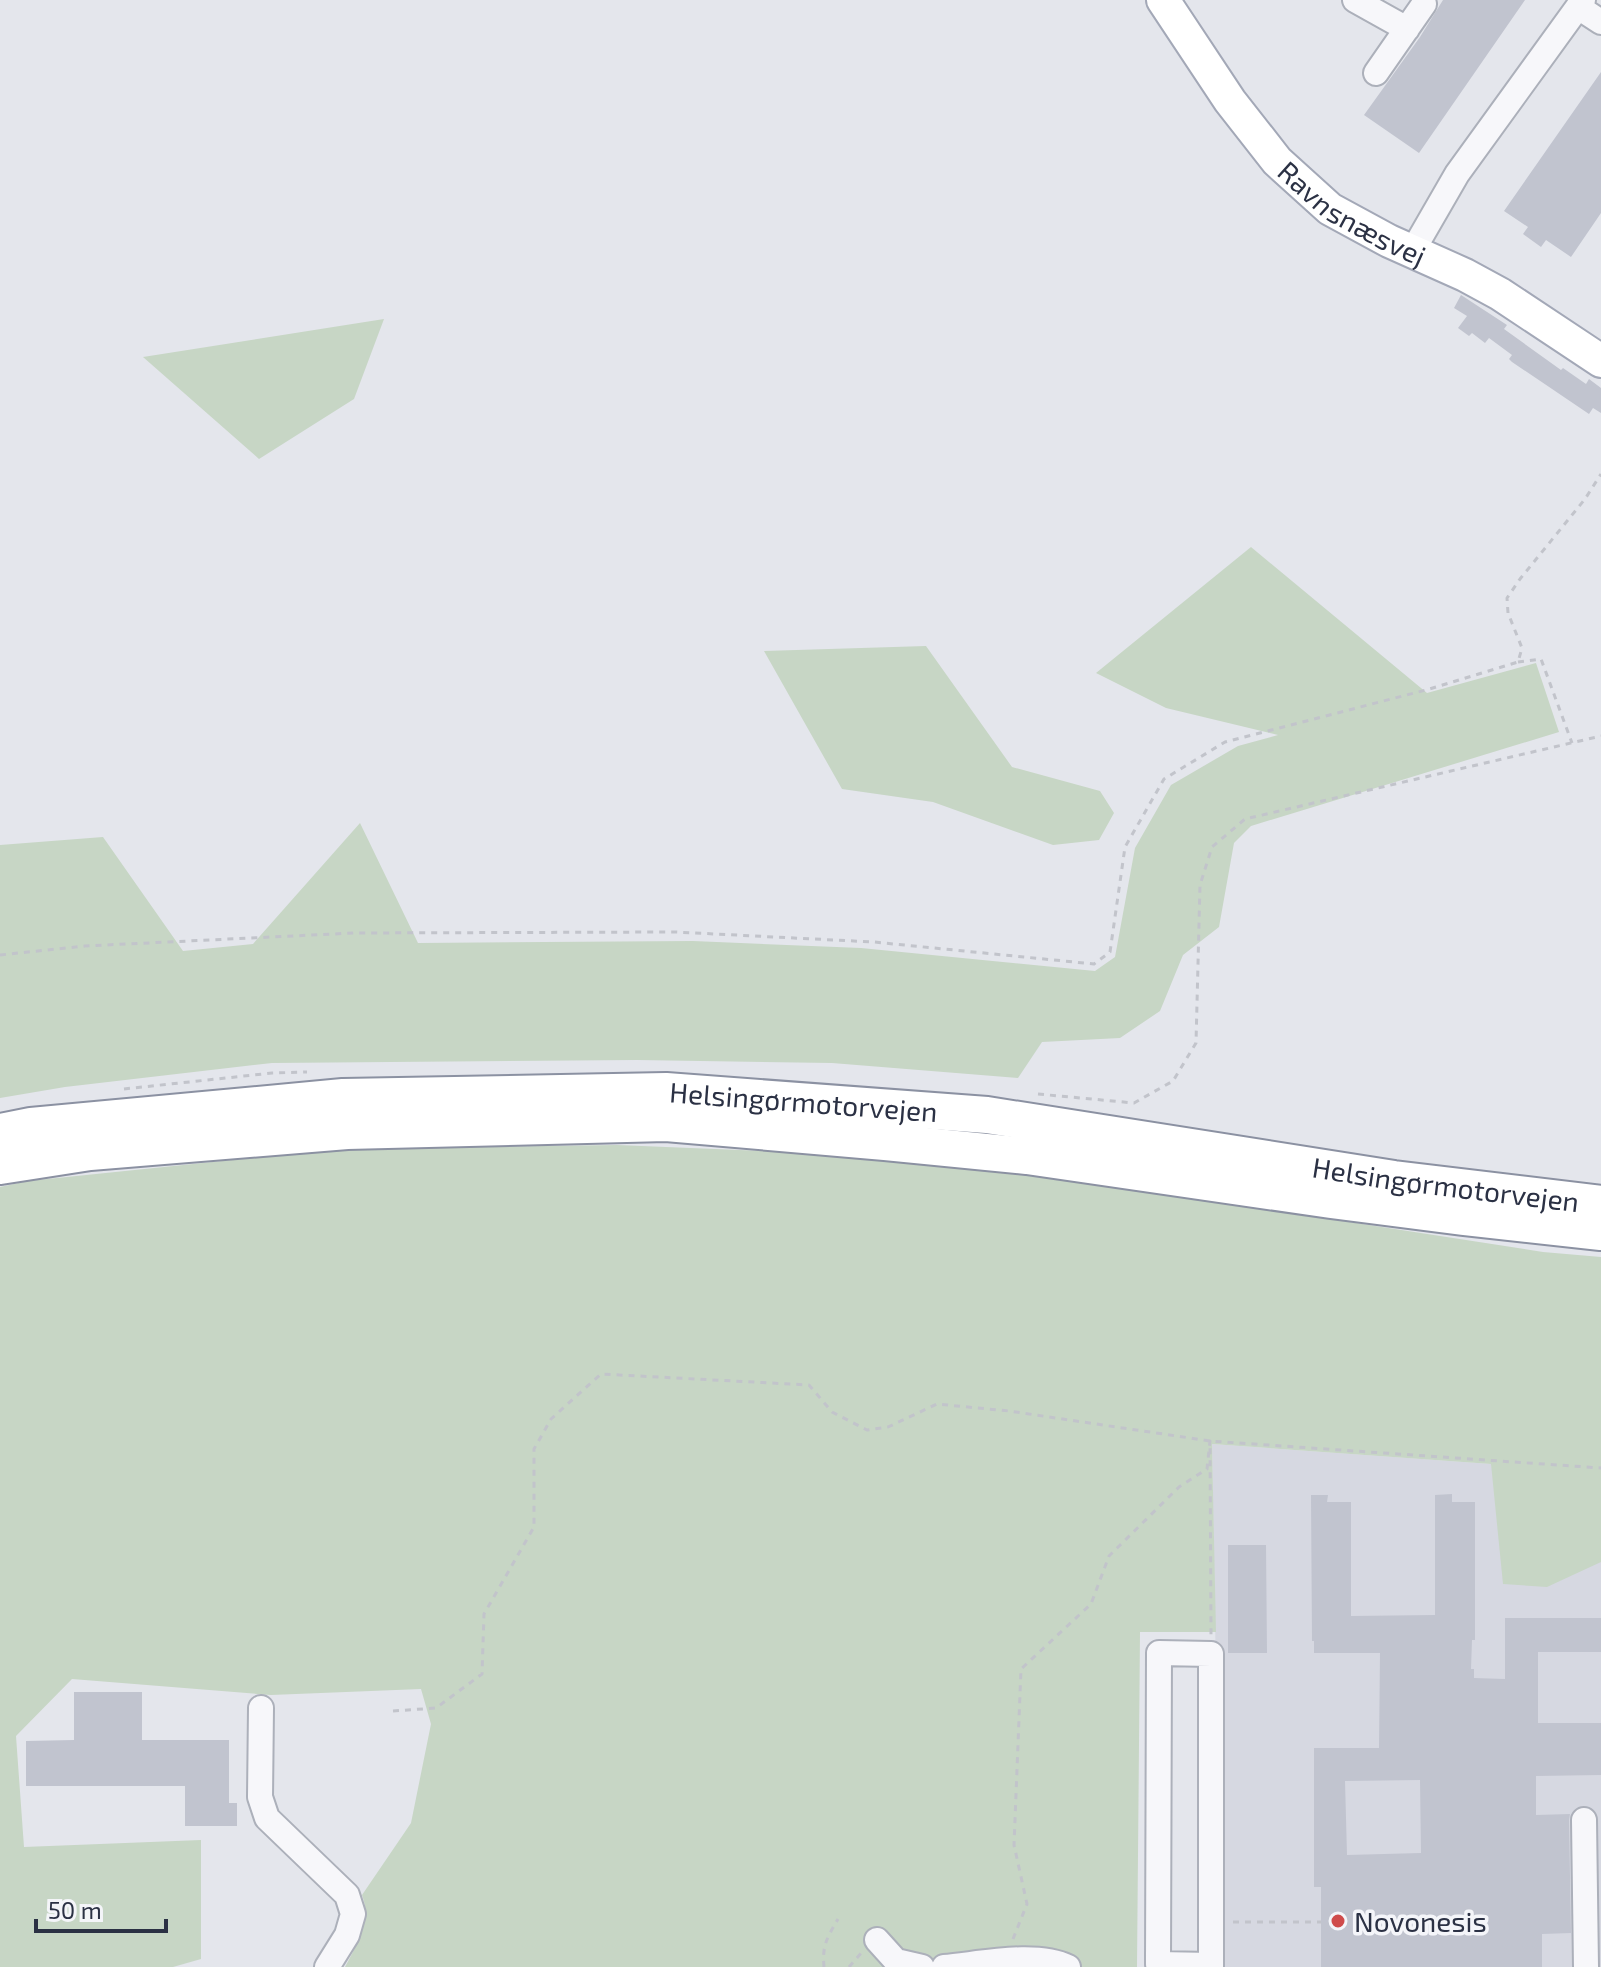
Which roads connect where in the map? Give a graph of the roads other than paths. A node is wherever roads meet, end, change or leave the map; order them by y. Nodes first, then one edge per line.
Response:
1 (1163, 0) edge
2 (1355, 0) edge
3 (1424, 4) dead end
4 (1580, 4) edge
5 (1601, 22) edge
6 (1407, 29) junction
7 (1376, 73) dead end
8 (1412, 252) junction
9 (1601, 361) edge
10 (0, 1132) edge
11 (0, 1166) edge
12 (1601, 1204) edge
13 (1601, 1232) edge
14 (261, 1708) dead end
15 (1584, 1820) dead end
16 (1593, 1864) edge
17 (1593, 1910) edge
18 (871, 1944) road end
19 (1158, 1965) edge
20 (1211, 1966) edge
21 (327, 1967) edge
22 (922, 1967) edge
23 (944, 1967) edge
24 (1068, 1967) edge
25 (1586, 1967) edge

1 - 8 main road, Ravnsnæsvej
2 - 6 street
3 - 6 street
4 - 5 street
4 - 8 street
6 - 7 street
8 - 9 main road, Ravnsnæsvej
10 - 12 highway, Helsingørmotorvejen
11 - 13 highway, Helsingørmotorvejen
14 - 21 street
15 - 16 street
16 - 17 street
17 - 25 street
18 - 22 street
19 - 20 street
19 - 20 street
23 - 24 street

